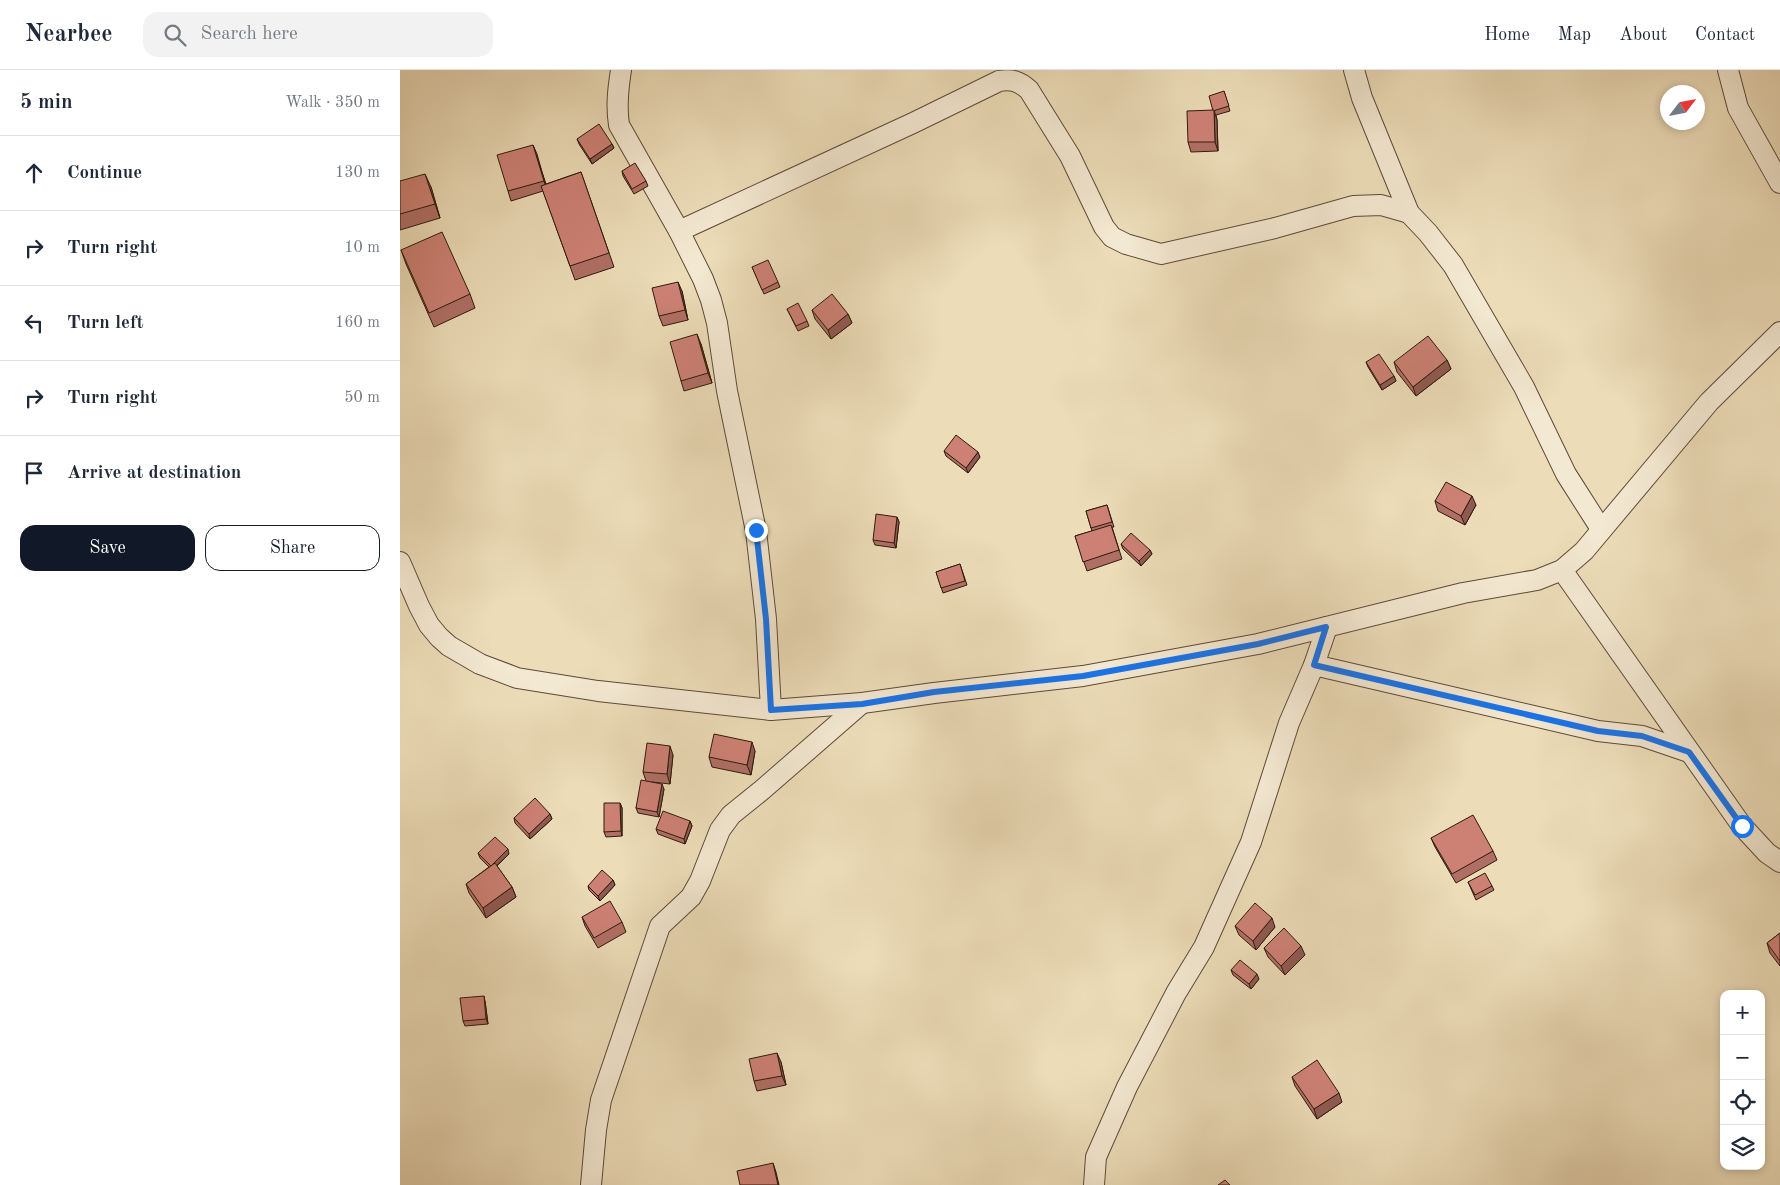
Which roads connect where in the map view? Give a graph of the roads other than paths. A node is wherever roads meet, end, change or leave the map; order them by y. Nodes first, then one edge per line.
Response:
1 (621, 70) edge
2 (1354, 70) edge
3 (1728, 70) edge
4 (1780, 183) edge
5 (1409, 214) junction
6 (679, 231) junction
7 (1780, 332) edge
8 (1601, 530) junction
9 (400, 562) edge
10 (1562, 570) junction
11 (1326, 627) junction
12 (1314, 665) junction
13 (862, 704) junction
14 (771, 710) junction
15 (1689, 752) junction
16 (1780, 862) edge
17 (591, 1185) edge
18 (1094, 1185) edge

1 - 6 street
2 - 5 street
3 - 4 street
5 - 6 street
5 - 8 street
6 - 14 street
7 - 8 street
8 - 10 street
9 - 14 street
10 - 11 street
10 - 15 street
11 - 12 street
11 - 13 street
12 - 15 street
12 - 18 street
13 - 14 street
13 - 17 street
15 - 16 street

